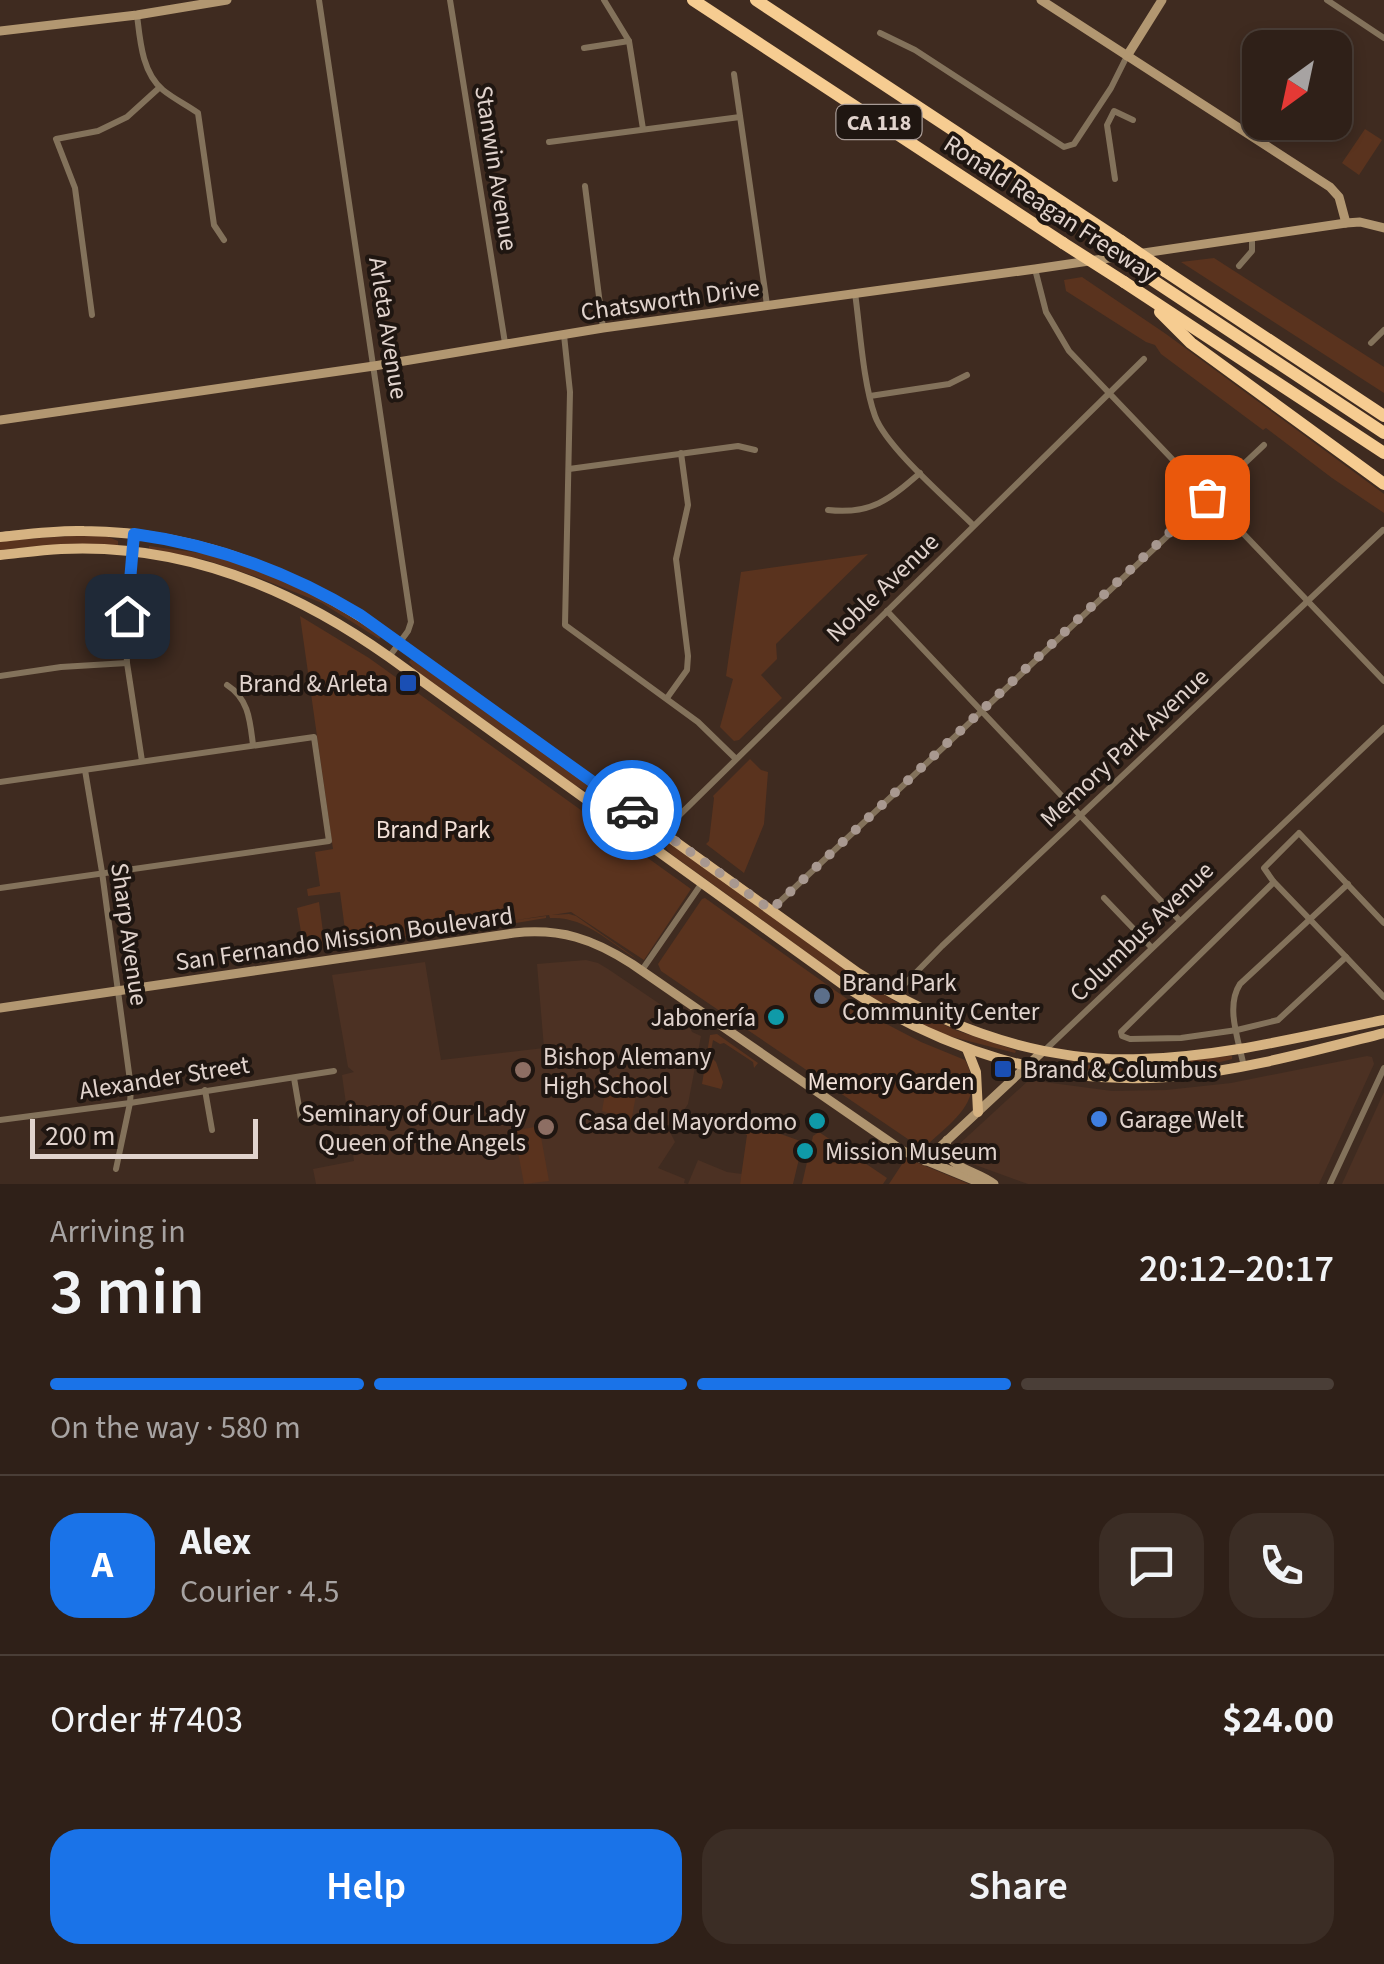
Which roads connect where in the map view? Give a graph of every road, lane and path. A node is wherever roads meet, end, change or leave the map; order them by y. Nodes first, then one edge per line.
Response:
1 (226, 0) edge
2 (319, 0) edge
3 (450, 0) edge
4 (604, 0) edge
5 (693, 0) edge
6 (756, 0) edge
7 (1042, 0) edge
8 (1162, 0) edge
9 (1327, 0) edge
10 (136, 14) junction
11 (0, 32) edge
12 (880, 33) dead end
13 (1384, 38) edge
14 (630, 41) junction
15 (584, 48) dead end
16 (1127, 56) junction
17 (734, 74) dead end
18 (160, 88) junction
19 (1101, 103) junction
20 (1114, 111) junction
21 (740, 117) junction
22 (1133, 120) dead end
23 (642, 128) junction
24 (550, 142) dead end
25 (1115, 179) dead end
26 (585, 186) dead end
27 (1346, 223) junction
28 (1384, 228) edge
29 (1252, 236) junction
30 (224, 240) dead end
31 (1121, 241) junction
32 (1240, 266) dead end
33 (1035, 269) junction
34 (855, 293) junction
35 (1140, 293) junction
36 (768, 306) junction
37 (92, 314) dead end
38 (1183, 321) junction
39 (602, 328) junction
40 (1384, 330) edge
41 (564, 335) junction
42 (505, 343) junction
43 (1371, 343) dead end
44 (1144, 358) dead end
45 (374, 366) junction
46 (968, 376) dead end
47 (1109, 393) junction
48 (870, 396) junction
49 (1384, 416) edge
50 (0, 420) edge
51 (1384, 436) edge
52 (1264, 445) dead end
53 (755, 450) dead end
54 (681, 453) junction
55 (1384, 453) edge
56 (569, 470) junction
57 (920, 472) junction
58 (1384, 484) edge
59 (1207, 497) junction
60 (828, 510) dead end
61 (973, 525) junction
62 (1383, 530) edge
63 (134, 534) junction
64 (0, 537) edge
65 (132, 552) junction
66 (0, 555) edge
67 (1308, 600) junction
68 (886, 611) junction
69 (400, 643) junction
70 (389, 657) junction
71 (127, 663) junction
72 (0, 676) edge
73 (1384, 680) edge
74 (227, 685) dead end
75 (667, 698) junction
76 (981, 710) junction
77 (1384, 728) edge
78 (253, 745) junction
79 (736, 758) junction
80 (142, 761) junction
81 (85, 770) junction
82 (0, 782) edge
83 (1082, 815) junction
84 (661, 831) junction
85 (649, 845) junction
86 (102, 872) junction
87 (1274, 882) junction
88 (702, 883) junction
89 (1348, 884) junction
90 (0, 888) edge
91 (1104, 898) dead end
92 (771, 910) junction
93 (1310, 919) junction
94 (1180, 920) junction
95 (1384, 923) edge
96 (1151, 947) junction
97 (1346, 958) junction
98 (642, 970) junction
99 (118, 991) junction
100 (894, 995) junction
101 (1384, 996) edge
102 (0, 1008) edge
103 (1384, 1020) edge
104 (1237, 1030) junction
105 (1384, 1033) edge
106 (1240, 1048) junction
107 (966, 1049) junction
108 (1043, 1051) junction
109 (1028, 1066) junction
110 (1244, 1067) junction
111 (1384, 1068) edge
112 (334, 1072) dead end
113 (294, 1078) junction
114 (206, 1090) junction
115 (130, 1104) junction
116 (978, 1112) junction
117 (300, 1119) dead end
118 (0, 1120) edge
119 (212, 1130) dead end
120 (948, 1140) junction
121 (925, 1161) junction
122 (116, 1168) dead end
123 (983, 1184) edge
124 (994, 1184) edge
125 (1330, 1184) edge

1 - 10 main road
2 - 45 street, Arleta Avenue
3 - 42 street, Stanwin Avenue
4 - 14 street
5 - 35 highway, Ronald Reagan Freeway / CA 118, bridge
6 - 31 highway, Ronald Reagan Freeway / CA 118
7 - 16 main road
8 - 16 main road
9 - 13 street
10 - 11 main road
10 - 18 street
12 - 19 street
14 - 15 street
14 - 23 street
16 - 19 street
16 - 27 main road
17 - 21 street
18 - 30 street
18 - 37 street
19 - 20 street
20 - 22 street
20 - 25 street
21 - 23 street
21 - 36 street
23 - 24 street
26 - 39 street
27 - 28 main road, Chatsworth Drive
27 - 29 main road, Chatsworth Drive
29 - 32 street
29 - 33 main road, Chatsworth Drive
31 - 49 highway, Ronald Reagan Freeway / CA 118, bridge
31 - 51 highway, CA 118, bridge
33 - 34 main road, Chatsworth Drive
33 - 47 street
34 - 36 main road, Chatsworth Drive
34 - 48 street
35 - 38 highway, Ronald Reagan Freeway / CA 118
35 - 58 highway
36 - 39 main road, Chatsworth Drive
38 - 51 highway, CA 118
38 - 55 highway, Ronald Reagan Freeway / CA 118
39 - 41 main road, Chatsworth Drive
40 - 43 street
41 - 42 main road, Chatsworth Drive
41 - 56 street
42 - 45 main road, Chatsworth Drive
44 - 47 street, Noble Avenue
45 - 50 main road, Chatsworth Drive
45 - 69 street, Arleta Avenue
46 - 48 street
47 - 59 street
47 - 61 street, Noble Avenue
48 - 57 street
52 - 59 street
53 - 54 street
54 - 56 street
54 - 75 street
56 - 75 street
57 - 60 street
57 - 61 street
59 - 67 street
59 - 76 street
61 - 68 street, Noble Avenue
62 - 67 street, Memory Park Avenue
63 - 64 main road
63 - 65 street
63 - 69 main road
65 - 66 main road
65 - 70 main road
65 - 71 street
67 - 73 street
67 - 83 street, Memory Park Avenue
68 - 76 street
68 - 79 street, Noble Avenue
69 - 70 street, Arleta Avenue
69 - 84 main road
70 - 85 main road
71 - 72 street
71 - 80 street
74 - 78 street
75 - 79 street
76 - 83 street
76 - 92 street
77 - 94 street, Columbus Avenue
78 - 80 street
78 - 86 street
79 - 84 street, Noble Avenue
80 - 81 street
81 - 82 street
81 - 86 street, Sharp Avenue
83 - 94 street
83 - 100 street, Memory Park Avenue
84 - 85 street, Noble Avenue
84 - 92 main road
85 - 88 main road
86 - 90 street
86 - 99 street, Sharp Avenue
87 - 89 street
87 - 93 street
87 - 104 street
88 - 98 street
88 - 107 main road
89 - 93 street
89 - 95 street
91 - 96 street
92 - 100 main road
93 - 97 street
93 - 104 street
94 - 96 street, Columbus Avenue
96 - 108 street, Columbus Avenue
97 - 101 street
97 - 104 street
98 - 99 main road, San Fernando Mission Boulevard
98 - 121 main road, San Fernando Mission Boulevard
99 - 102 main road, San Fernando Mission Boulevard
99 - 115 street, Sharp Avenue
100 - 108 main road
103 - 106 main road
104 - 106 street
105 - 110 main road
106 - 108 main road
106 - 110 street
107 - 109 main road
107 - 116 main road
108 - 109 main road, Columbus Avenue
109 - 110 main road
109 - 116 main road, Columbus Avenue
111 - 125 street
112 - 113 street, Alexander Street
113 - 114 street, Alexander Street
113 - 117 street
114 - 115 street, Alexander Street
114 - 119 street
115 - 118 street, Alexander Street
115 - 122 street, Sharp Avenue
116 - 120 main road, Columbus Avenue
120 - 121 main road, Columbus Avenue
120 - 124 main road
121 - 123 main road, San Fernando Mission Boulevard

